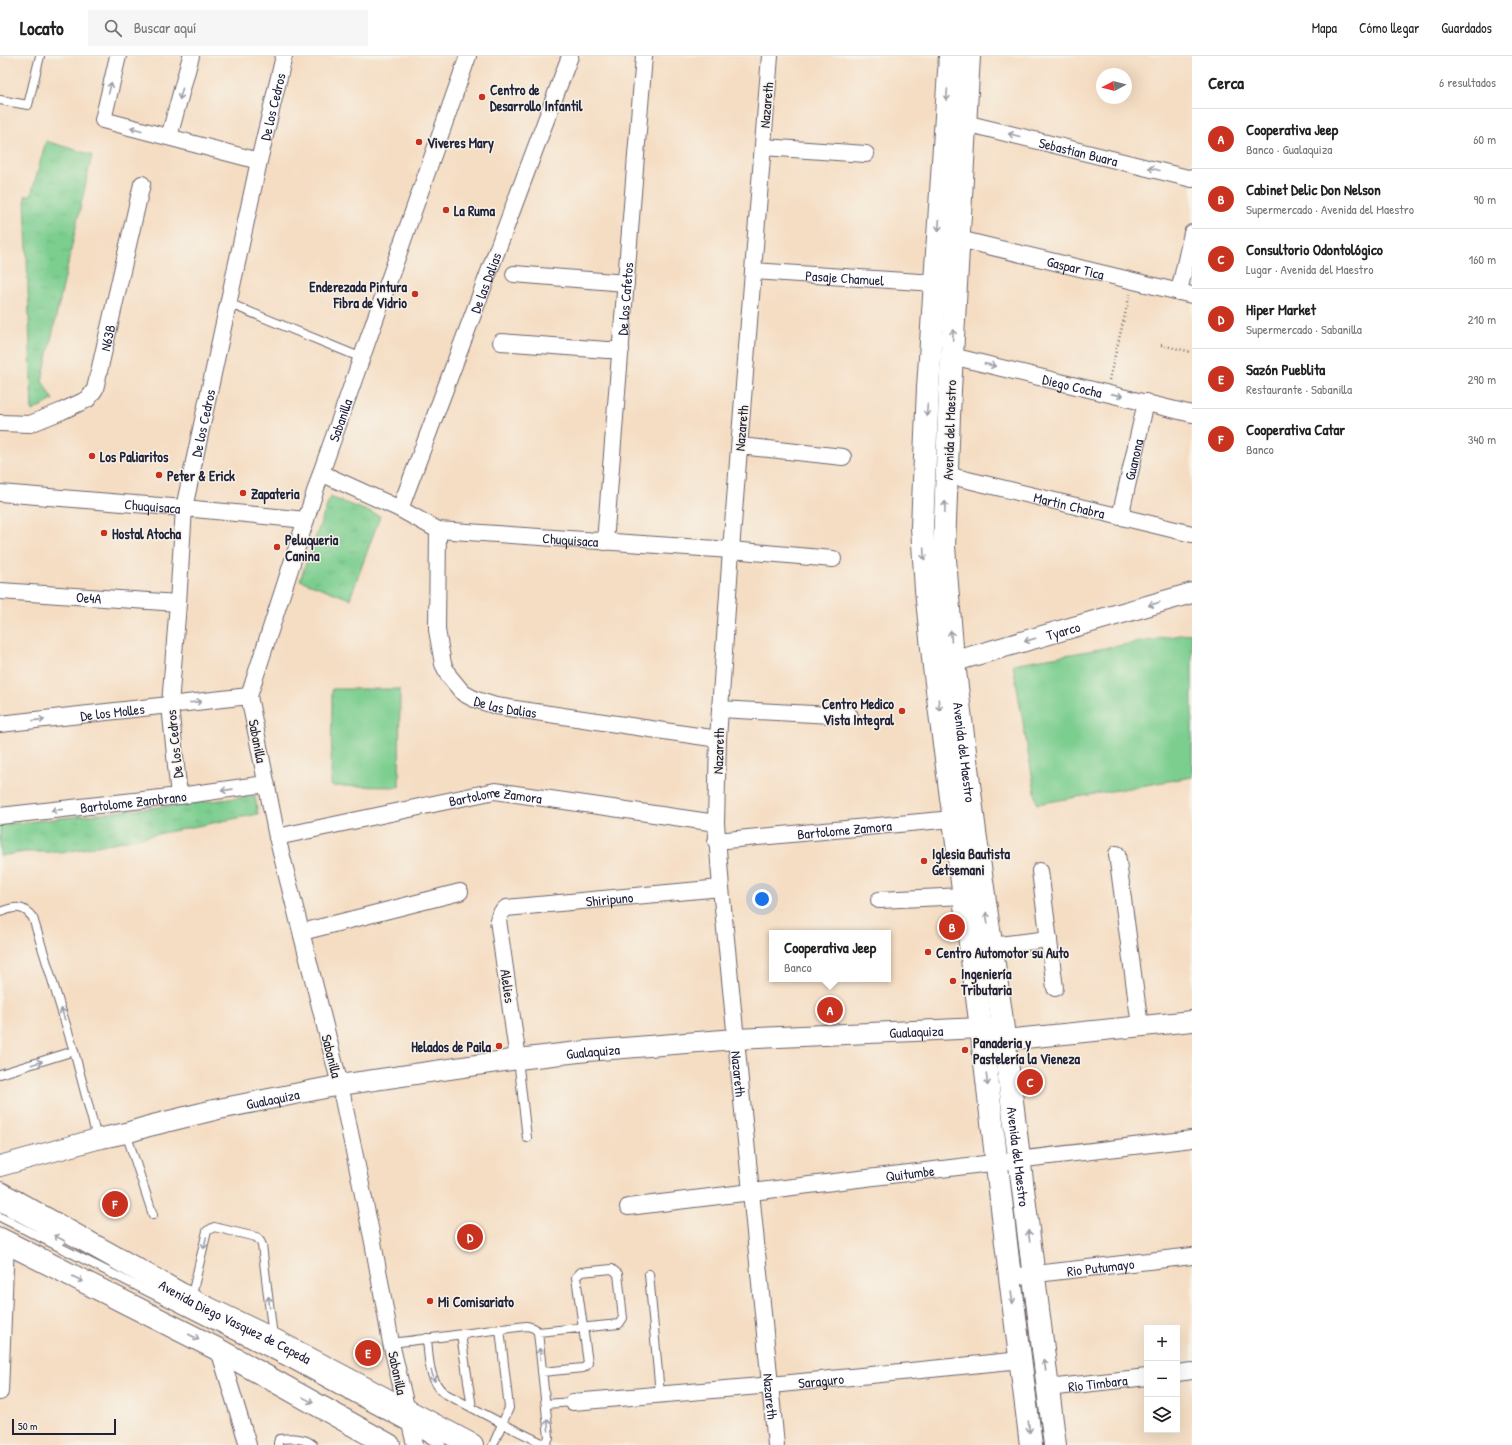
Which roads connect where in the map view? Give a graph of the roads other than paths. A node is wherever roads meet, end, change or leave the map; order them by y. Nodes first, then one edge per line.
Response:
1 (40, 56) edge
2 (118, 56) edge
3 (191, 56) edge
4 (284, 56) edge
5 (468, 56) edge
6 (570, 56) edge
7 (644, 56) edge
8 (770, 56) edge
9 (950, 56) edge
10 (969, 56) edge
11 (0, 100) edge
12 (965, 123) junction
13 (169, 137) junction
14 (763, 147) junction
15 (866, 154) dead end
16 (259, 161) junction
17 (1192, 178) edge
18 (142, 184) dead end
19 (951, 204) junction
20 (1192, 233) edge
21 (959, 239) junction
22 (753, 271) junction
23 (514, 274) dead end
24 (626, 283) junction
25 (935, 283) junction
26 (1186, 294) edge
27 (228, 303) junction
28 (501, 342) dead end
29 (620, 350) junction
30 (952, 356) junction
31 (362, 358) junction
32 (928, 388) junction
33 (950, 390) junction
34 (1146, 402) junction
35 (1192, 414) edge
36 (0, 423) edge
37 (740, 446) junction
38 (843, 457) dead end
39 (321, 474) junction
40 (946, 475) junction
41 (0, 493) edge
42 (184, 508) junction
43 (400, 508) junction
44 (1120, 517) junction
45 (306, 520) junction
46 (438, 530) junction
47 (1192, 534) edge
48 (605, 542) junction
49 (731, 550) junction
50 (833, 559) dead end
51 (937, 589) junction
52 (0, 591) edge
53 (1192, 593) edge
54 (178, 603) junction
55 (944, 664) junction
56 (249, 696) junction
57 (170, 705) junction
58 (720, 709) junction
59 (850, 716) dead end
60 (0, 724) edge
61 (718, 739) junction
62 (266, 784) junction
63 (179, 796) junction
64 (0, 816) edge
65 (963, 818) junction
66 (716, 823) junction
67 (277, 837) junction
68 (716, 841) junction
69 (1117, 854) dead end
70 (1040, 871) dead end
71 (720, 888) junction
72 (460, 892) dead end
73 (964, 896) junction
74 (879, 900) dead end
75 (0, 912) edge
76 (500, 913) joint
77 (302, 932) junction
78 (1049, 939) junction
79 (992, 946) junction
80 (1055, 988) dead end
81 (1192, 1021) edge
82 (1140, 1026) junction
83 (981, 1028) junction
84 (735, 1039) junction
85 (1005, 1040) junction
86 (74, 1051) junction
87 (518, 1059) junction
88 (0, 1074) edge
89 (340, 1086) junction
90 (126, 1133) junction
91 (527, 1138) dead end
92 (97, 1139) junction
93 (1192, 1139) edge
94 (1020, 1160) junction
95 (997, 1162) junction
96 (0, 1166) edge
97 (752, 1193) junction
98 (3, 1202) edge
99 (628, 1207) dead end
100 (153, 1215) dead end
101 (4, 1231) edge
102 (1192, 1256) edge
103 (1034, 1273) junction
104 (649, 1274) dead end
105 (1010, 1277) junction
106 (191, 1299) junction
107 (583, 1327) junction
108 (500, 1329) junction
109 (538, 1332) junction
110 (461, 1335) junction
111 (427, 1338) junction
112 (274, 1340) junction
113 (1, 1342) edge
114 (391, 1343) junction
115 (219, 1350) junction
116 (1021, 1360) junction
117 (1192, 1371) edge
118 (542, 1372) junction
119 (1180, 1373) edge
120 (1144, 1377) edge
121 (771, 1385) junction
122 (1048, 1388) junction
123 (0, 1392) edge
124 (660, 1394) junction
125 (573, 1402) joint
126 (546, 1404) junction
127 (472, 1408) junction
128 (408, 1420) junction
129 (503, 1424) junction
130 (444, 1443) edge
131 (248, 1445) edge
132 (278, 1445) edge
133 (313, 1445) edge
134 (389, 1445) edge
135 (415, 1445) edge
136 (472, 1445) edge
137 (493, 1445) edge
138 (776, 1445) edge
139 (1031, 1445) edge
140 (1055, 1445) edge

1 - 11 lane
13 -> 2 street
3 -> 13 street
4 - 16 street, De los Cedros
5 - 31 street, Sabanilla
6 - 43 street, De las Dalias
7 - 24 street, De los Cafetos
8 - 14 street, Nazareth
9 -> 19 main road, Avenida del Maestro
10 - 12 main road, Avenida del Maestro
17 -> 12 street, Sebastian Buara
12 - 19 main road, Avenida del Maestro
13 - 16 street
14 - 15 street
14 - 22 street, Nazareth
16 - 27 street, De los Cedros
18 - 36 street, N63B
19 - 21 main road, Avenida del Maestro
19 -> 25 main road, Avenida del Maestro
20 - 26 street
21 - 26 street, Gaspar Tica
30 -> 21 main road, Avenida del Maestro
22 - 25 street, Pasaje Chamuel
22 - 37 street, Nazareth
23 - 24 street
24 - 29 street, De los Cafetos
25 - 32 main road, Avenida del Maestro
27 - 31 lane
27 - 42 street, De los Cedros
28 - 29 street
29 - 48 street, De los Cafetos
30 - 33 main road, Avenida del Maestro
30 -> 34 street, Diego Cocha
31 - 39 street, Sabanilla
32 - 33 main road
32 -> 51 main road, Avenida del Maestro
33 - 40 main road, Avenida del Maestro
34 - 35 street, Diego Cocha
34 - 44 street, Guanona
37 - 38 street
37 - 49 street, Nazareth
39 - 43 street, Chuquisaca
39 - 45 street, Sabanilla
40 - 44 street, Martin Chabra
51 -> 40 main road, Avenida del Maestro
41 - 42 street, Chuquisaca
42 - 45 street, Chuquisaca
42 - 54 street, De los Cedros
43 - 46 street, Chuquisaca
44 - 47 street, Martin Chabra
45 - 56 street, Sabanilla
46 - 48 street, Chuquisaca
46 - 61 street, De las Dalias
48 - 49 street, Chuquisaca
49 - 50 street, Chuquisaca
49 - 58 street, Nazareth
51 - 55 main road, Avenida del Maestro
52 - 54 street, Oe4A
53 -> 55 street, Tyarco
54 - 57 street, De los Cedros
55 - 65 main road, Avenida del Maestro
57 -> 56 street, De los Molles
56 - 62 street, Sabanilla
60 -> 57 street, De los Molles
57 - 63 street, De los Cedros
58 - 59 street
58 - 61 street, Nazareth
61 - 66 street, Nazareth
62 -> 63 street, Bartolome Zambrano
62 - 67 street, Sabanilla
63 -> 64 street, Bartolome Zambrano
65 - 68 street, Bartolome Zamora
65 - 73 main road, Avenida del Maestro
79 -> 65 main road, Avenida del Maestro
66 - 67 street, Bartolome Zamora
66 - 68 street, Nazareth
67 - 77 street, Sabanilla
68 - 71 street, Nazareth
69 - 82 street
70 - 78 street
71 - 76 street, Shiripuno
71 - 84 street, Nazareth
72 - 77 street
73 - 74 street
73 - 83 main road, Avenida del Maestro
86 -> 75 lane
76 - 87 street, Alelies
77 - 89 street, Sabanilla
78 - 79 street
78 - 80 street
79 - 85 main road, Avenida del Maestro
81 - 82 street
82 - 85 street
83 - 84 street, Gualaquiza
83 - 85 street
83 -> 95 main road, Avenida del Maestro
84 - 87 street, Gualaquiza
84 - 97 street, Nazareth
85 - 94 main road, Avenida del Maestro
88 -> 86 lane
86 - 92 lane
87 - 89 street, Gualaquiza
87 - 91 lane
89 - 90 street, Gualaquiza
89 - 114 street, Sabanilla
90 - 92 street, Gualaquiza
90 - 100 lane
92 - 96 street, Gualaquiza
93 - 94 street, Quitumbe
94 - 95 street, Quitumbe
103 -> 94 main road, Avenida del Maestro
95 - 97 street, Quitumbe
95 - 105 main road, Avenida del Maestro
97 - 99 street, Quitumbe
97 - 121 street, Nazareth
98 - 101 lane
98 - 106 main road, Avenida Diego Vasquez de Cepeda
128 -> 98 lane
101 - 113 street
101 -> 115 main road
101 - 128 lane
102 - 103 street, Rio Putumayo
103 - 105 street, Rio Putumayo
122 -> 103 main road, Avenida del Maestro
104 - 124 lane
105 -> 116 main road, Avenida del Maestro
106 - 112 main road, Avenida Diego Vasquez de Cepeda
112 -> 106 lane
107 - 107 lane
107 - 109 lane
107 - 118 lane
108 - 109 lane
108 - 110 lane
108 - 129 lane
118 -> 109 lane
110 - 111 lane
110 - 127 lane
111 - 114 lane
111 -> 127 lane
112 - 128 main road, Avenida Diego Vasquez de Cepeda
113 - 123 street
114 - 128 street, Sabanilla
115 - 131 street
115 -> 134 main road
116 - 121 street, Saraguro
116 -> 139 main road, Avenida del Maestro
117 - 119 street
118 - 126 lane
120 - 122 street, Rio Timbara
121 - 124 street, Saraguro
121 - 138 street, Nazareth
122 - 140 main road, Avenida del Maestro
124 - 125 street, Saraguro
125 - 126 lane
129 -> 126 lane
127 - 129 lane
128 - 130 lane
128 - 135 street, Sabanilla
128 - 136 main road, Avenida Diego Vasquez de Cepeda
129 - 137 lane
132 - 133 lane

